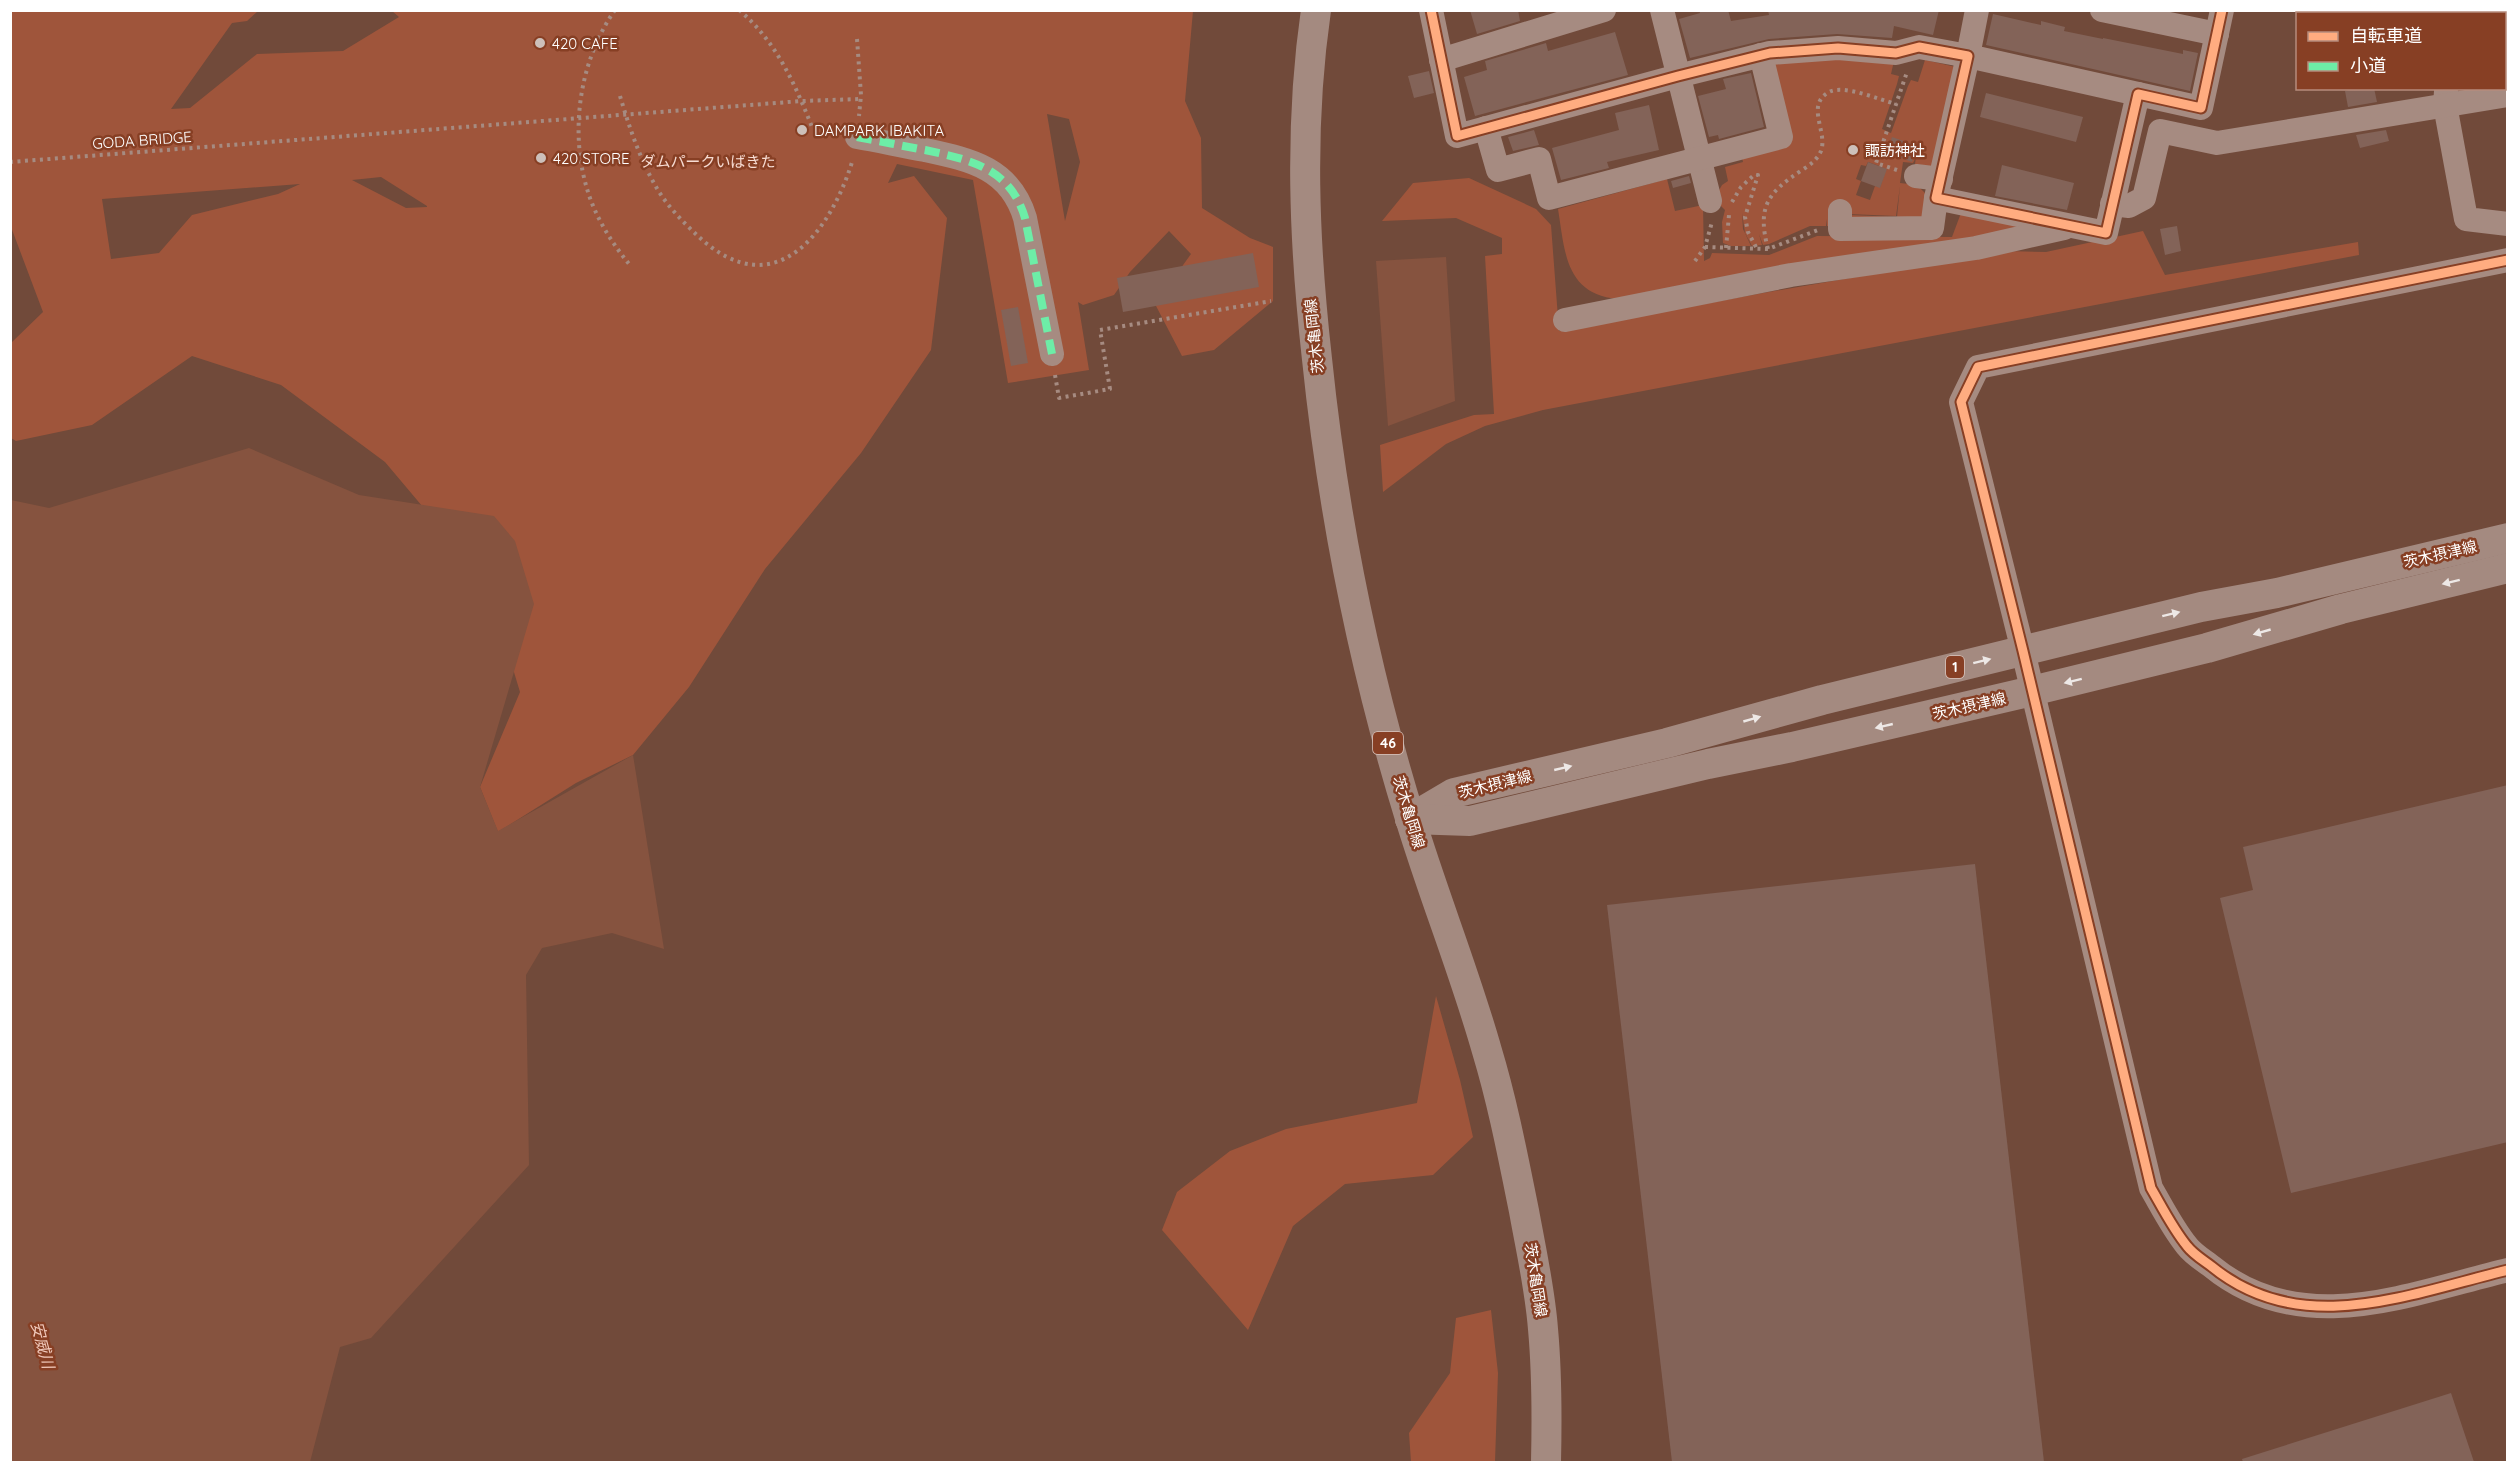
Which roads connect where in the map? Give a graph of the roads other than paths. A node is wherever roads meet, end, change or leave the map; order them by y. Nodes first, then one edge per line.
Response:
1 (1316, 10) edge
2 (1431, 10) edge
3 (1604, 10) edge
4 (1662, 10) edge
5 (1977, 10) edge
6 (2102, 10) edge
7 (2222, 10) edge
8 (2217, 34) junction
9 (1761, 55) junction
10 (1968, 56) junction
11 (1441, 60) junction
12 (1678, 76) junction
13 (2138, 94) junction
14 (2508, 95) edge
15 (2446, 97) edge
16 (1486, 128) junction
17 (857, 137) road end
18 (1699, 157) junction
19 (1909, 175) road end
20 (1939, 189) junction
21 (2112, 204) junction
22 (1724, 206) road end
23 (1833, 220) road end
24 (2508, 224) edge
25 (2072, 226) junction
26 (2508, 260) edge
27 (1577, 322) dead end
28 (1052, 354) road end
29 (2508, 538) edge
30 (2508, 568) edge
31 (2023, 651) junction
32 (2032, 691) junction
33 (1410, 819) junction
34 (2508, 1270) edge
35 (1546, 1462) edge

1 - 33 main road, 茨木亀岡線 / 46
2 - 11 street
3 - 11 street
4 - 12 street
5 - 10 street
6 - 8 street
7 - 8 street
8 - 13 street
9 - 10 street
9 - 12 street
9 - 18 street
10 - 13 street
10 - 20 street
11 - 16 street
12 - 16 street
12 - 18 street
13 - 21 street
14 - 15 street
15 - 21 street
15 - 24 street
16 - 18 street
17 - 28 street
18 - 22 street
19 - 20 street
20 - 23 street
20 - 25 street
21 - 25 street
25 - 27 street
26 - 31 street
31 -> 29 main road, 茨木摂津線 / 1
30 -> 32 main road, 茨木摂津線
31 - 32 street
33 -> 31 main road, 茨木摂津線 / 1
32 -> 33 main road, 茨木摂津線
32 - 34 street
33 - 35 main road, 茨木亀岡線 / 46

